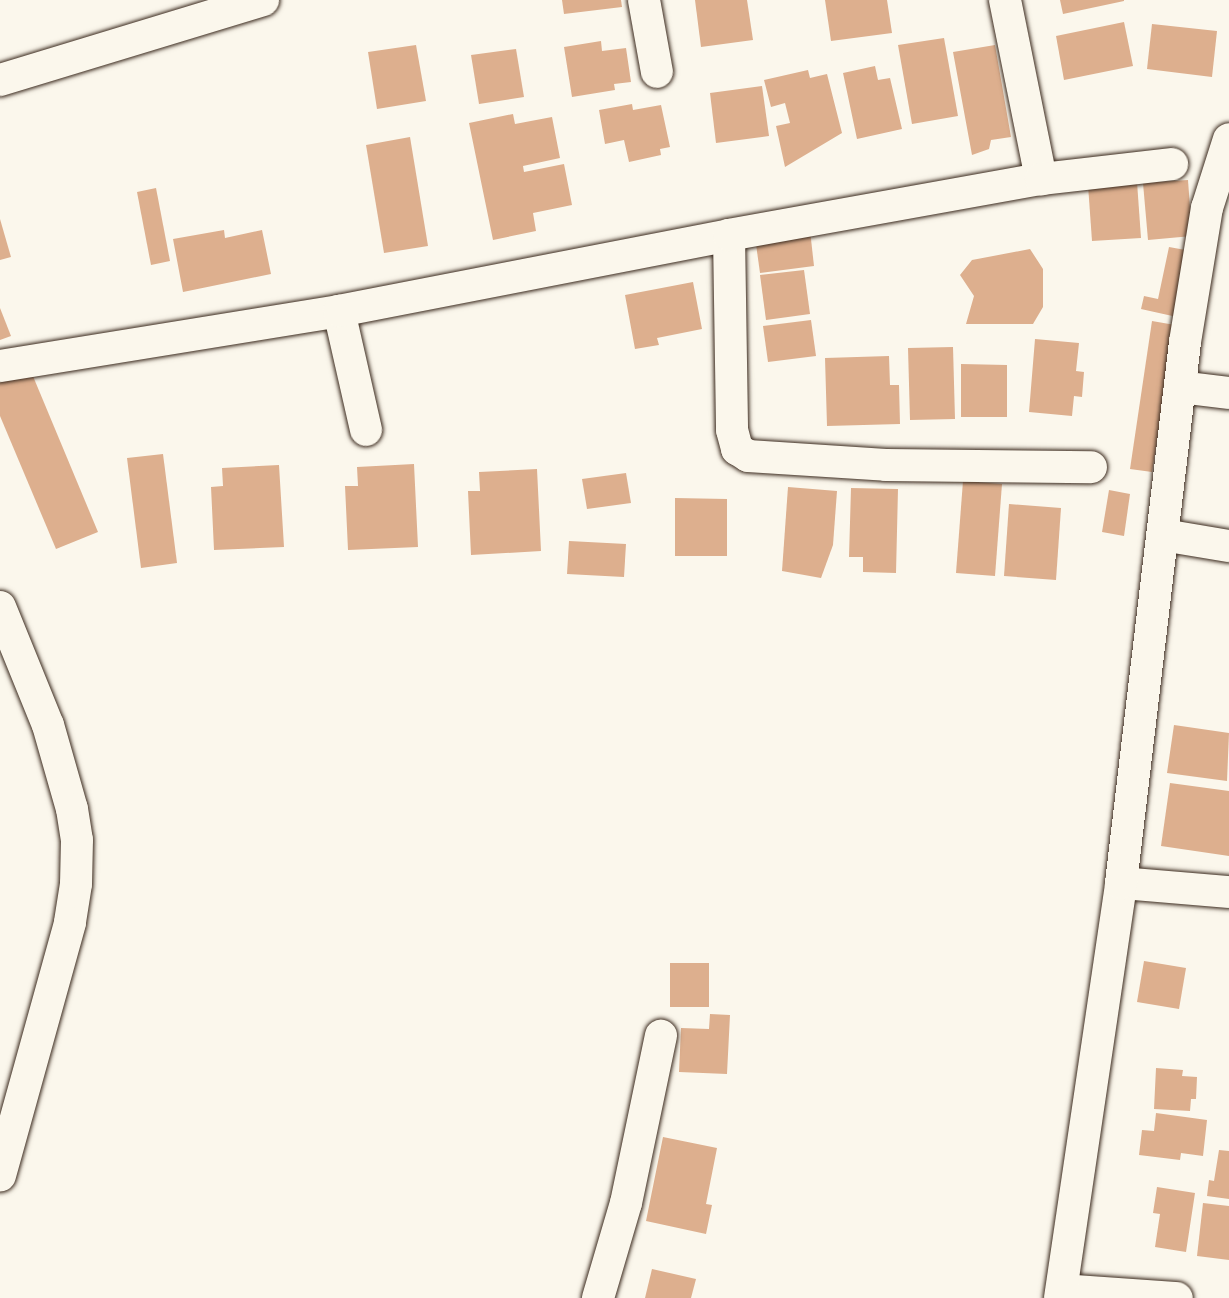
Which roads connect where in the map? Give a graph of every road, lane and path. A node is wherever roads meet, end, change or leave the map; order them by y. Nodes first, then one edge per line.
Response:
1 (263, 0) edge
2 (644, 0) edge
3 (1005, 0) edge
4 (657, 72) dead end
5 (0, 80) edge
6 (1229, 139) edge
7 (1172, 164) dead end
8 (1041, 179) junction
9 (1217, 228) edge
10 (729, 235) junction
11 (338, 311) junction
12 (0, 366) edge
13 (1180, 387) junction
14 (1229, 393) edge
15 (366, 430) dead end
16 (1091, 467) dead end
17 (1163, 535) junction
18 (1229, 546) edge
19 (2, 620) edge
20 (1121, 883) junction
21 (1229, 891) edge
22 (661, 1036) dead end
23 (0, 1175) edge
24 (1061, 1294) edge
25 (598, 1298) edge
26 (1177, 1298) edge

1 - 5 street
2 - 4 street
3 - 8 street
6 - 9 street
7 - 8 street
8 - 10 street
9 - 13 street
10 - 11 street
10 - 16 street
11 - 12 street
11 - 15 street
13 - 14 street
13 - 17 street
17 - 18 street
17 - 20 street
19 - 23 street
20 - 21 street
20 - 24 street
22 - 25 street
24 - 26 street

